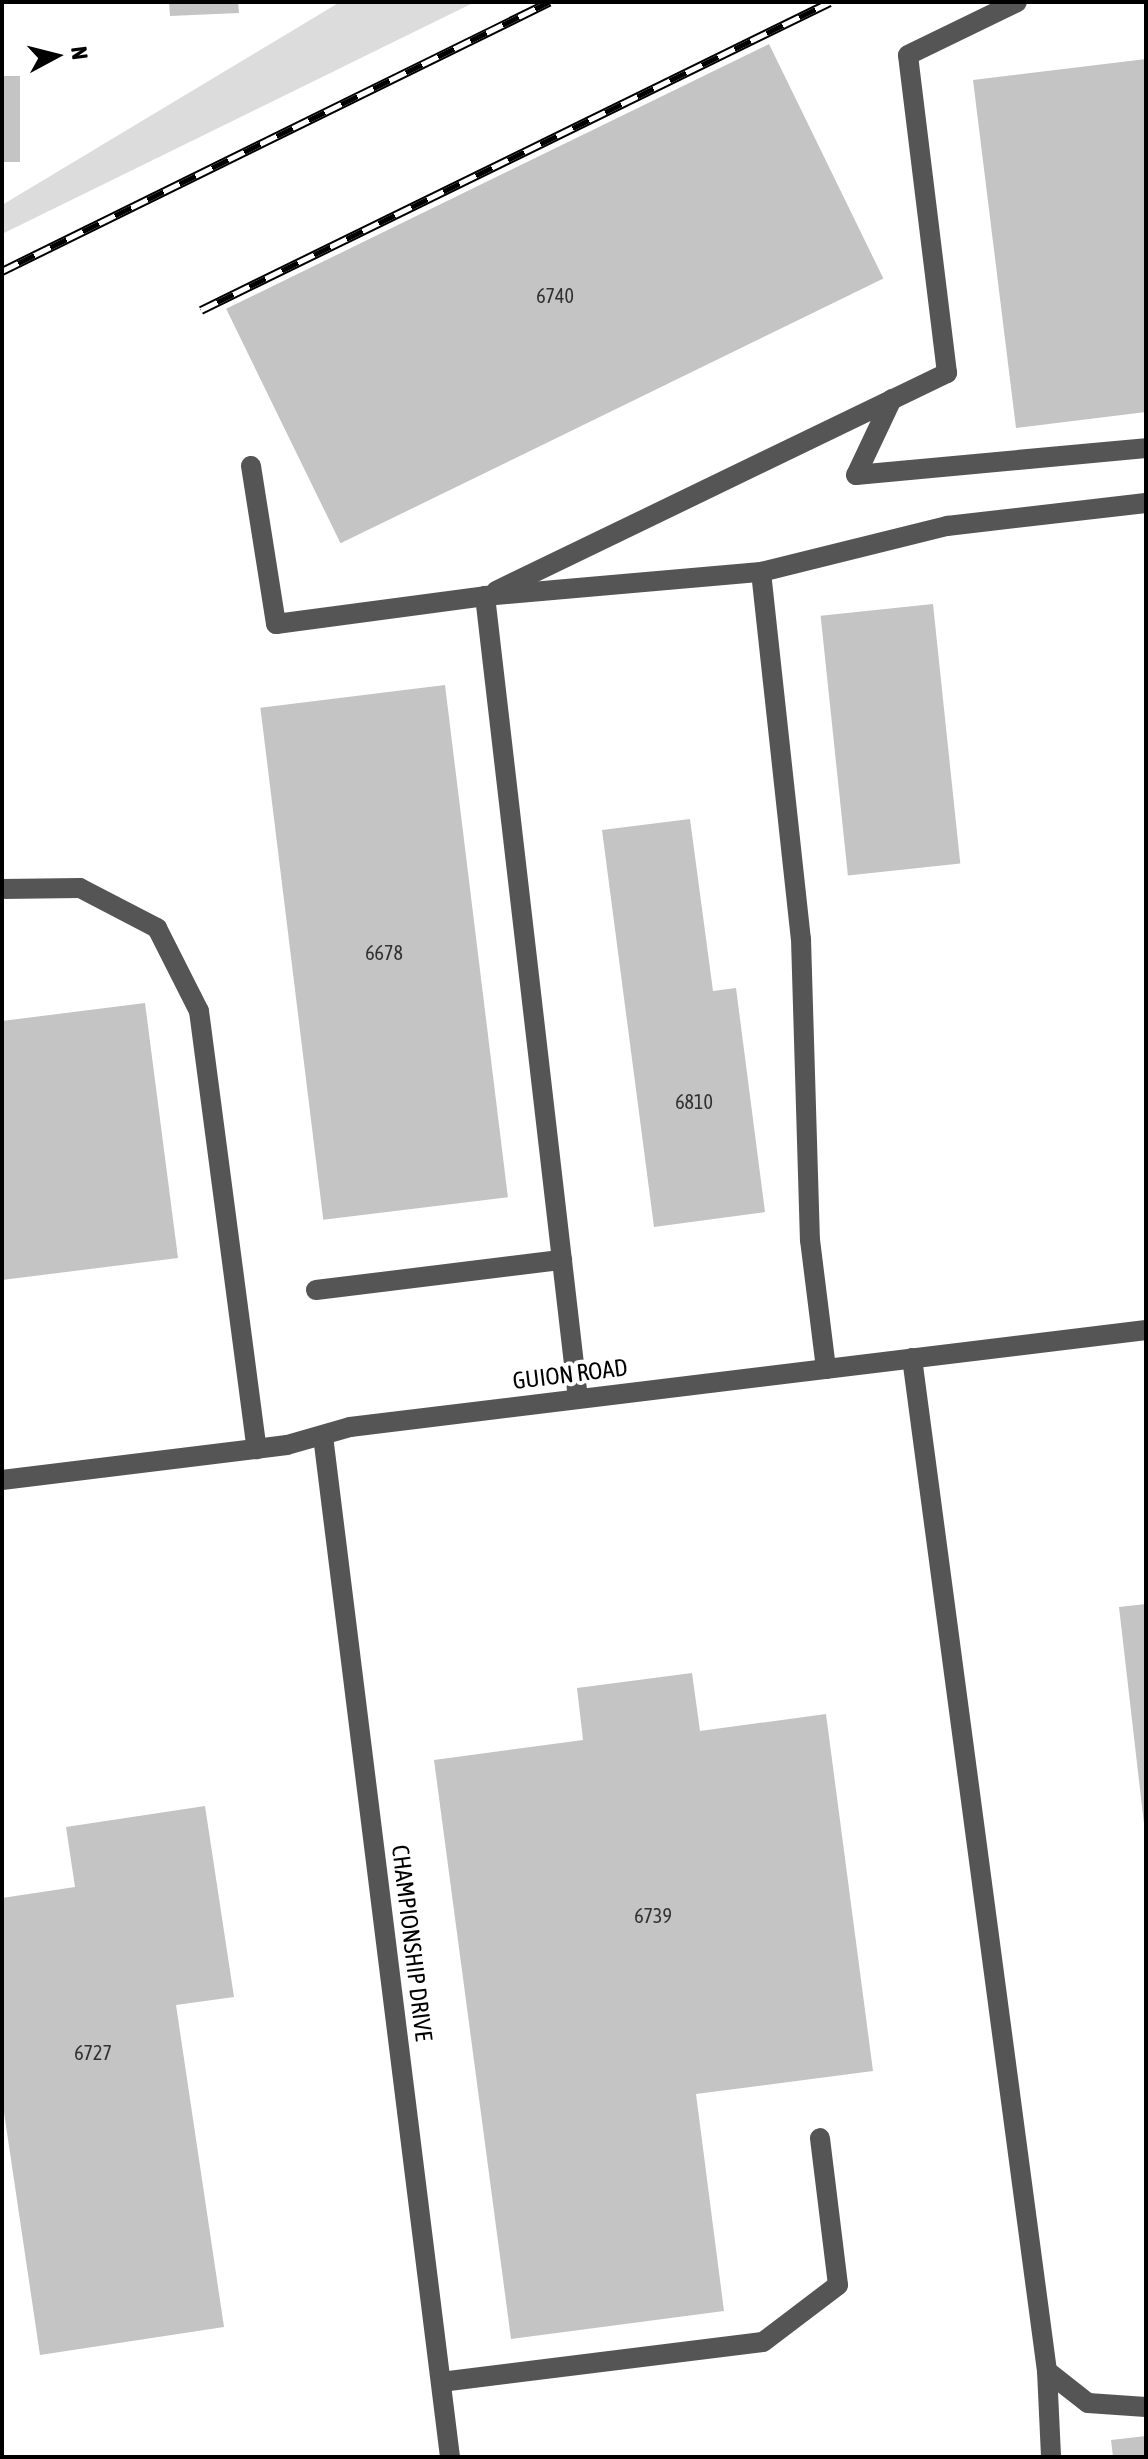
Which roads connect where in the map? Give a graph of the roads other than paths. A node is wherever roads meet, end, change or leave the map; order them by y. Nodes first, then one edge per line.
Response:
1 (1017, 2) edge
2 (892, 399) junction
3 (1146, 448) edge
4 (251, 466) dead end
5 (1146, 503) edge
6 (761, 572) junction
7 (485, 596) junction
8 (2, 889) edge
9 (562, 1260) junction
10 (316, 1290) dead end
11 (1146, 1330) edge
12 (912, 1358) junction
13 (826, 1369) junction
14 (578, 1399) junction
15 (323, 1436) junction
16 (257, 1449) junction
17 (2, 1480) edge
18 (820, 2138) dead end
19 (1047, 2371) junction
20 (441, 2382) junction
21 (1146, 2407) edge
22 (450, 2457) edge
23 (1051, 2457) edge

1 - 2 street
2 - 3 street
2 - 7 street
4 - 7 street
5 - 6 street
6 - 7 street
6 - 13 street
7 - 9 street
8 - 16 street
9 - 10 street
9 - 14 street
11 - 12 street, GUION ROAD
12 - 13 street, GUION ROAD
12 - 19 street
13 - 14 street, GUION ROAD
14 - 15 street, GUION ROAD
15 - 16 street, GUION ROAD
15 - 20 street, CHAMPIONSHIP DRIVE
16 - 17 street, GUION ROAD
18 - 20 street
19 - 21 street
19 - 23 street
20 - 22 street, CHAMPIONSHIP DRIVE

